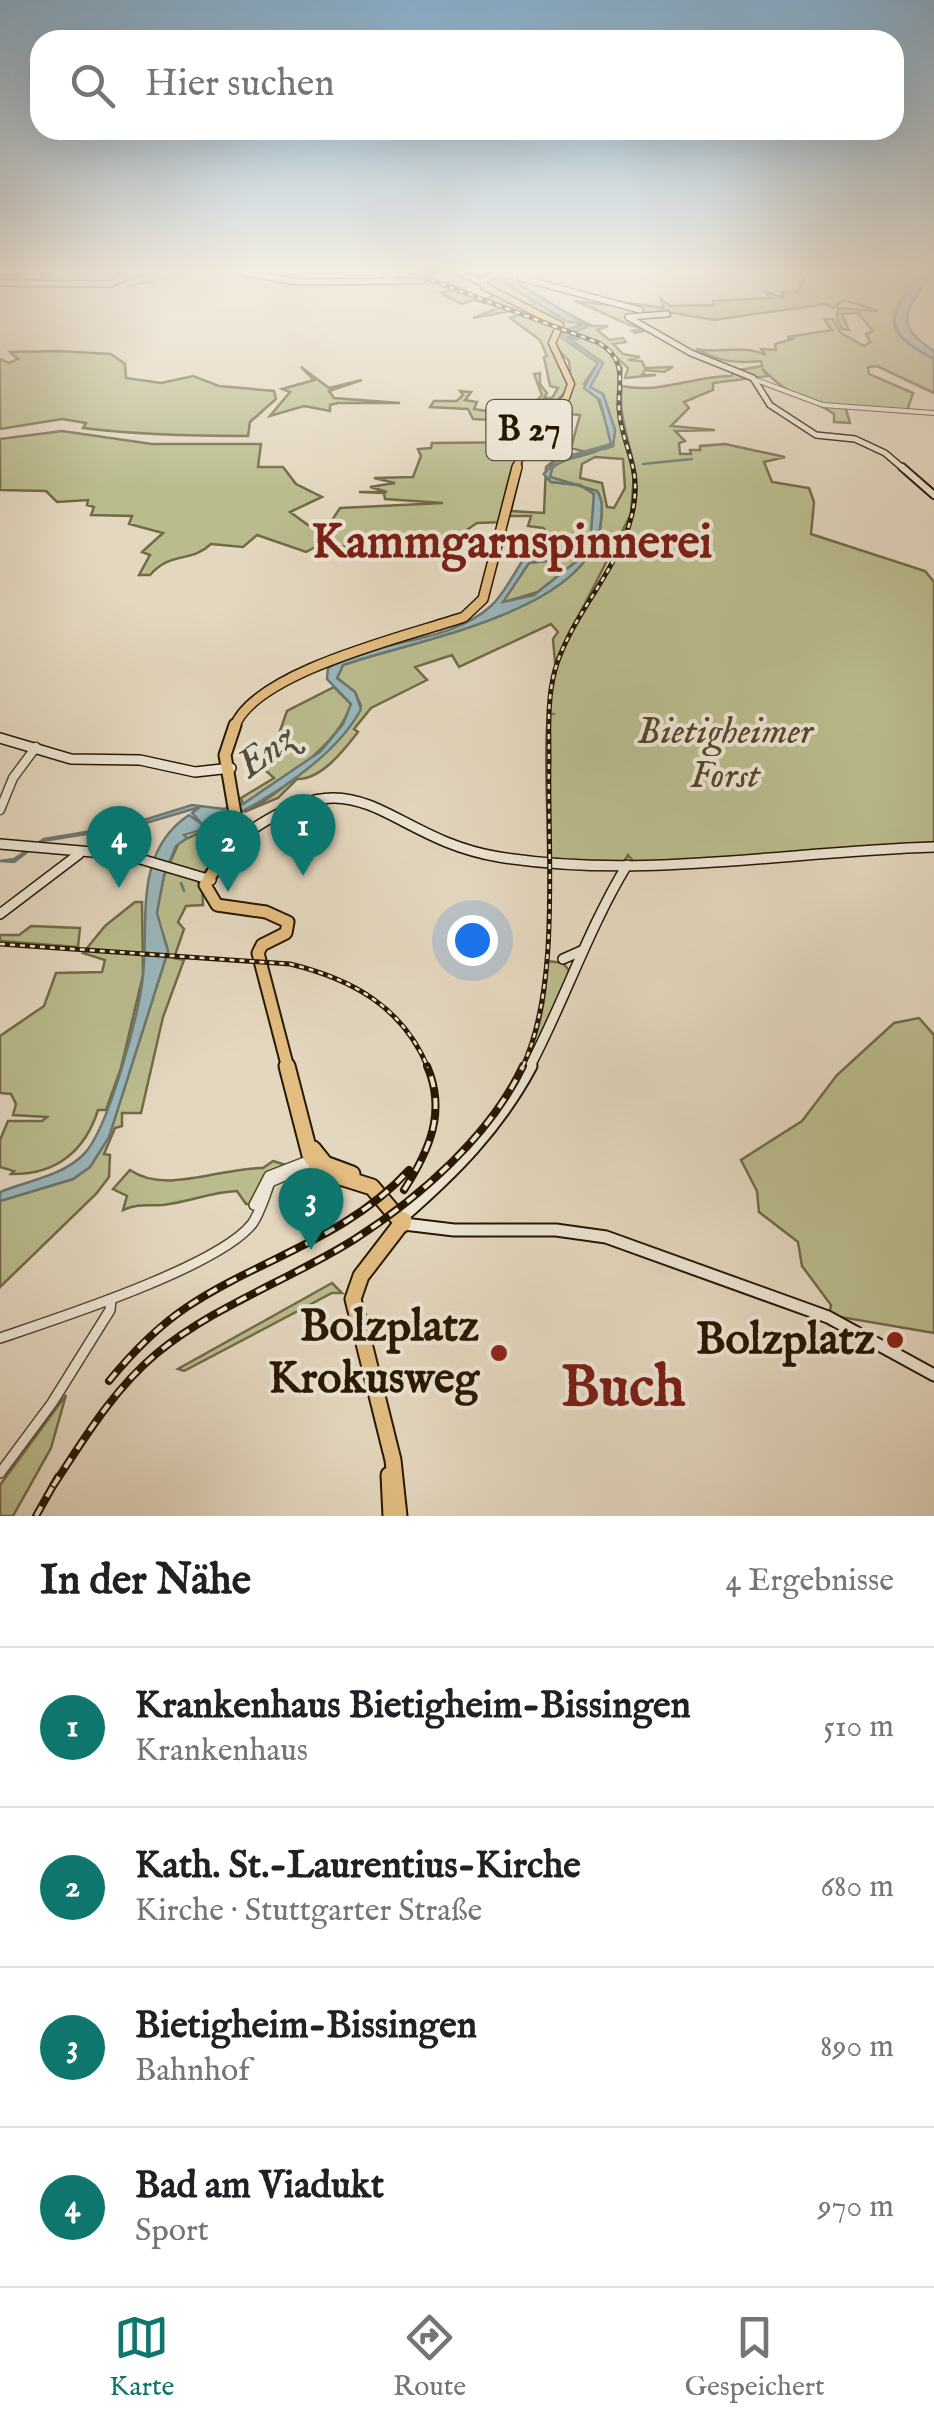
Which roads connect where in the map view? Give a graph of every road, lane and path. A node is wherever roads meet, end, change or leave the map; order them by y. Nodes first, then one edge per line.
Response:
1 (553, 344) edge
2 (675, 344) edge
3 (756, 380) junction
4 (934, 413) edge
5 (934, 495) edge
6 (0, 738) edge
7 (32, 748) junction
8 (227, 772) junction
9 (0, 810) edge
10 (244, 830) junction
11 (0, 844) edge
12 (934, 846) edge
13 (74, 857) junction
14 (623, 870) junction
15 (205, 880) junction
16 (0, 914) edge
17 (586, 942) junction
18 (564, 959) dead end
19 (314, 1159) junction
20 (405, 1220) junction
21 (109, 1301) junction
22 (0, 1338) edge
23 (934, 1376) edge
24 (0, 1473) edge
25 (391, 1516) edge
26 (399, 1516) edge

1 - 8 main road, B 27
2 - 3 main road
3 - 4 street
3 - 5 main road
6 - 7 main road
7 - 8 main road
7 - 9 street
8 - 10 main road, B 27
10 - 14 main road
10 - 15 main road
11 - 13 main road
12 - 14 main road
13 - 15 main road
13 - 16 main road
14 - 17 main road
15 - 19 main road
17 - 18 main road
17 - 20 main road
19 - 20 main road
19 - 21 street
20 - 23 main road
20 - 25 main road
20 - 26 main road
21 - 22 street
21 - 24 street

